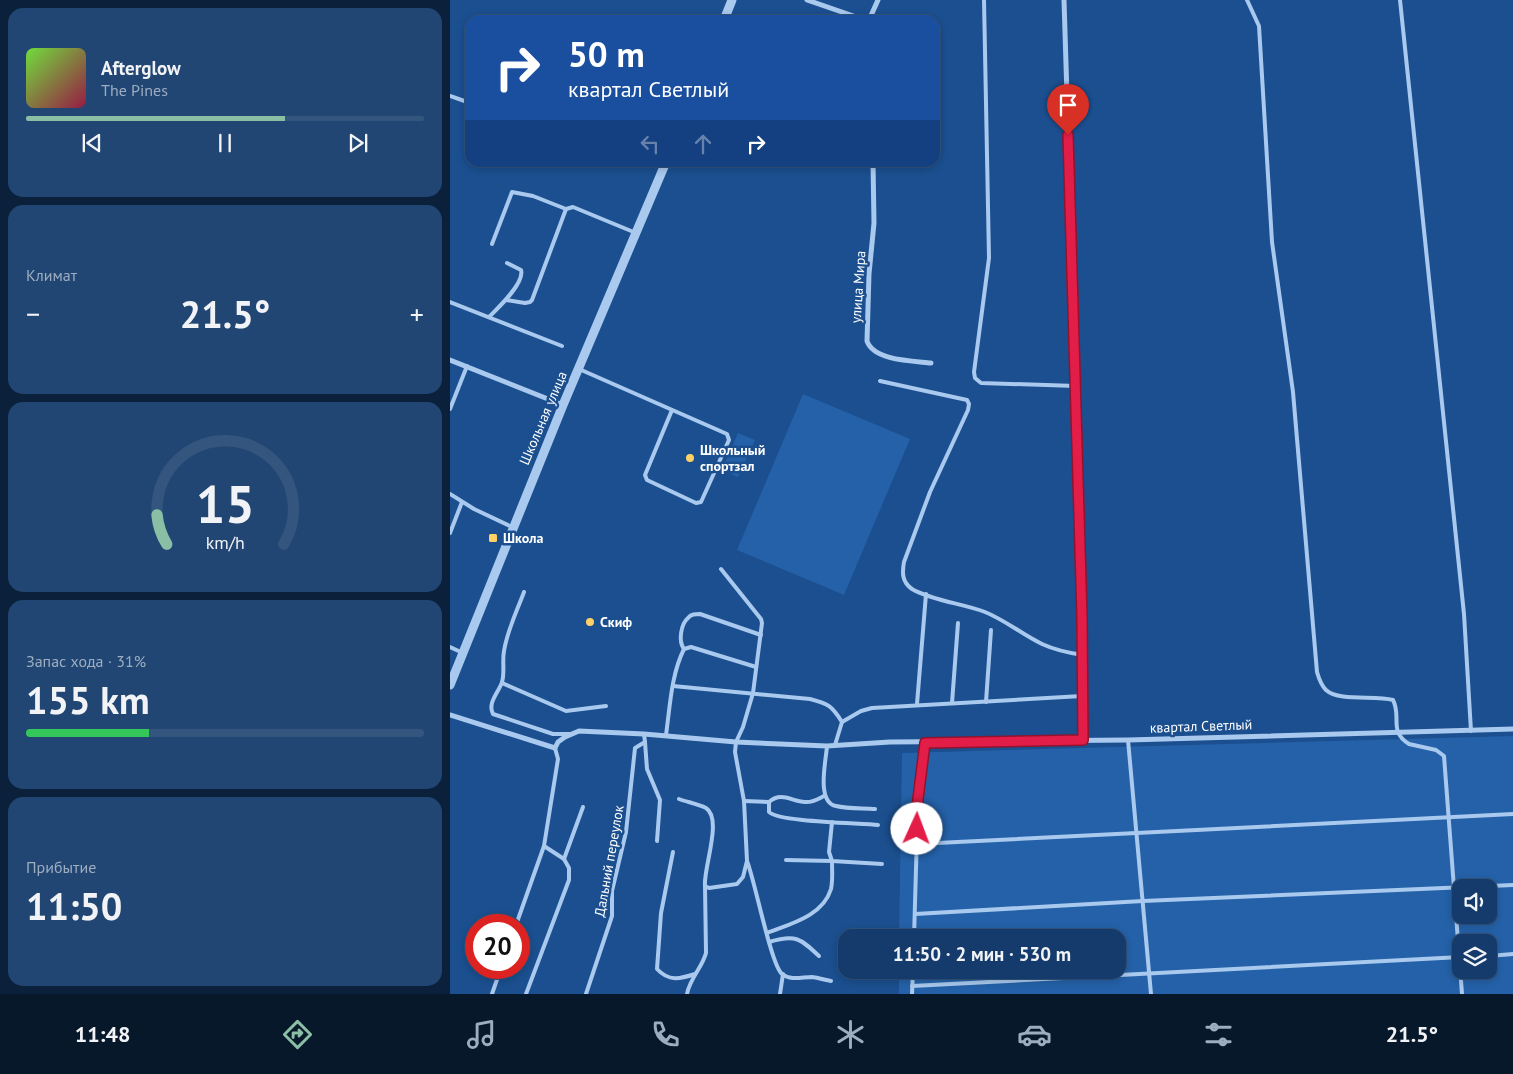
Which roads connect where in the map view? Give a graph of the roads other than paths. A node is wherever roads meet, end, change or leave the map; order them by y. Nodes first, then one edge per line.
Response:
1 (732, 0) edge
2 (807, 0) edge
3 (878, 0) edge
4 (984, 0) edge
5 (1064, 0) edge
6 (1247, 0) edge
7 (1400, 0) edge
8 (726, 15) edge
9 (850, 15) edge
10 (872, 15) edge
11 (450, 96) edge
12 (465, 101) edge
13 (664, 167) edge
14 (873, 167) edge
15 (566, 209) junction
16 (636, 233) junction
17 (492, 244) dead end
18 (507, 263) dead end
19 (506, 300) junction
20 (450, 302) edge
21 (489, 317) junction
22 (562, 346) dead end
23 (450, 360) edge
24 (931, 363) dead end
25 (467, 366) junction
26 (579, 369) junction
27 (880, 380) dead end
28 (1076, 386) junction
29 (563, 405) junction
30 (450, 409) edge
31 (672, 410) junction
32 (450, 494) edge
33 (462, 502) junction
34 (513, 527) junction
35 (450, 533) edge
36 (721, 569) dead end
37 (524, 592) dead end
38 (926, 594) junction
39 (958, 623) dead end
40 (991, 630) dead end
41 (761, 635) junction
42 (450, 647) edge
43 (684, 649) junction
44 (463, 653) junction
45 (1082, 655) junction
46 (756, 667) junction
47 (502, 683) junction
48 (450, 685) edge
49 (673, 686) junction
50 (753, 693) junction
51 (1082, 696) junction
52 (986, 702) junction
53 (917, 704) junction
54 (952, 704) junction
55 (606, 706) dead end
56 (450, 715) edge
57 (842, 722) junction
58 (1513, 729) edge
59 (1471, 731) junction
60 (1397, 732) junction
61 (570, 734) junction
62 (644, 734) junction
63 (666, 736) junction
64 (1083, 740) junction
65 (1128, 740) junction
66 (645, 742) junction
67 (736, 742) junction
68 (925, 743) junction
69 (835, 745) junction
70 (827, 746) junction
71 (555, 748) junction
72 (824, 796) junction
73 (679, 799) dead end
74 (744, 801) junction
75 (769, 802) junction
76 (583, 807) dead end
77 (875, 809) dead end
78 (1513, 814) edge
79 (1449, 817) junction
80 (832, 822) junction
81 (878, 825) dead end
82 (1137, 832) junction
83 (657, 841) dead end
84 (917, 844) junction
85 (544, 846) junction
86 (673, 852) dead end
87 (564, 858) junction
88 (786, 860) dead end
89 (747, 861) junction
90 (832, 862) junction
91 (882, 864) dead end
92 (1452, 879) edge
93 (1513, 885) edge
94 (705, 886) junction
95 (1497, 886) edge
96 (1452, 888) edge
97 (1143, 901) junction
98 (520, 914) edge
99 (915, 914) junction
100 (914, 929) edge
101 (767, 933) junction
102 (768, 942) junction
103 (1513, 954) edge
104 (1497, 955) edge
105 (820, 956) dead end
106 (1452, 957) edge
107 (1149, 972) junction
108 (695, 974) junction
109 (782, 974) junction
110 (497, 979) edge
111 (912, 979) edge
112 (1461, 979) edge
113 (831, 981) dead end
114 (912, 986) junction
115 (492, 994) edge
116 (526, 994) edge
117 (586, 994) edge
118 (687, 994) edge
119 (780, 994) edge
120 (912, 994) edge
121 (1151, 994) edge
122 (1462, 994) edge

1 - 8 street
2 - 9 street
3 - 10 street
4 - 28 lane
5 - 28 street
6 - 60 lane
7 - 59 lane
11 - 12 lane
13 - 16 street, Школьная улица
14 - 24 street, улица Мира
15 - 16 lane
15 - 17 lane
15 - 19 lane
16 - 26 street, Школьная улица
18 - 19 lane
19 - 21 lane
20 - 21 lane
21 - 22 lane
23 - 25 street
25 - 29 street
25 - 30 lane
26 - 29 street, Школьная улица
26 - 31 lane
27 - 38 lane
28 - 45 street
29 - 34 street, Школьная улица
31 - 31 lane
32 - 33 lane
33 - 34 lane
33 - 35 lane
34 - 44 street, Школьная улица
36 - 41 lane
37 - 47 lane
38 - 45 lane
38 - 53 lane
39 - 54 lane
40 - 52 lane
41 - 43 lane
41 - 46 lane
42 - 44 lane
43 - 46 lane
43 - 49 lane
44 - 48 street, Школьная улица
45 - 51 street
46 - 50 lane
47 - 55 lane
47 - 61 lane
49 - 50 lane
49 - 63 lane
50 - 57 lane
50 - 67 lane
51 - 52 lane
51 - 64 street
52 - 54 lane
53 - 54 lane
53 - 57 lane
56 - 71 street
57 - 69 lane
58 - 59 street, квартал Светлый
59 - 60 street, квартал Светлый
60 - 65 street, квартал Светлый
60 - 79 lane
61 - 62 street, квартал Светлый
61 - 71 street
62 - 63 street, квартал Светлый
62 - 66 lane
63 - 67 street, квартал Светлый
64 - 65 street, квартал Светлый
64 - 68 street, квартал Светлый
65 - 82 lane
66 - 83 lane
66 - 117 lane, Дальний переулок
67 - 70 street, квартал Светлый
67 - 74 lane
68 - 69 street, квартал Светлый
68 - 84 lane
69 - 70 street, квартал Светлый
70 - 72 lane
71 - 85 lane
72 - 75 lane
72 - 77 lane
73 - 94 lane
74 - 75 lane
74 - 89 lane
75 - 80 lane
76 - 87 lane
78 - 79 lane
79 - 82 lane
79 - 92 lane
80 - 81 lane
80 - 90 lane
82 - 84 lane
82 - 97 lane
84 - 99 lane
85 - 87 lane
85 - 98 lane
86 - 108 lane
87 - 116 lane
88 - 90 lane
89 - 94 lane
89 - 101 lane
90 - 91 lane
90 - 101 lane
93 - 95 lane
94 - 108 lane
96 - 97 lane
97 - 99 lane
97 - 107 lane
99 - 100 lane
101 - 102 lane
102 - 105 lane
102 - 109 lane
103 - 104 lane
106 - 107 lane
107 - 114 lane
107 - 121 lane
108 - 118 lane
109 - 113 lane
109 - 119 lane
110 - 115 lane
111 - 114 lane
112 - 122 lane
114 - 120 lane

